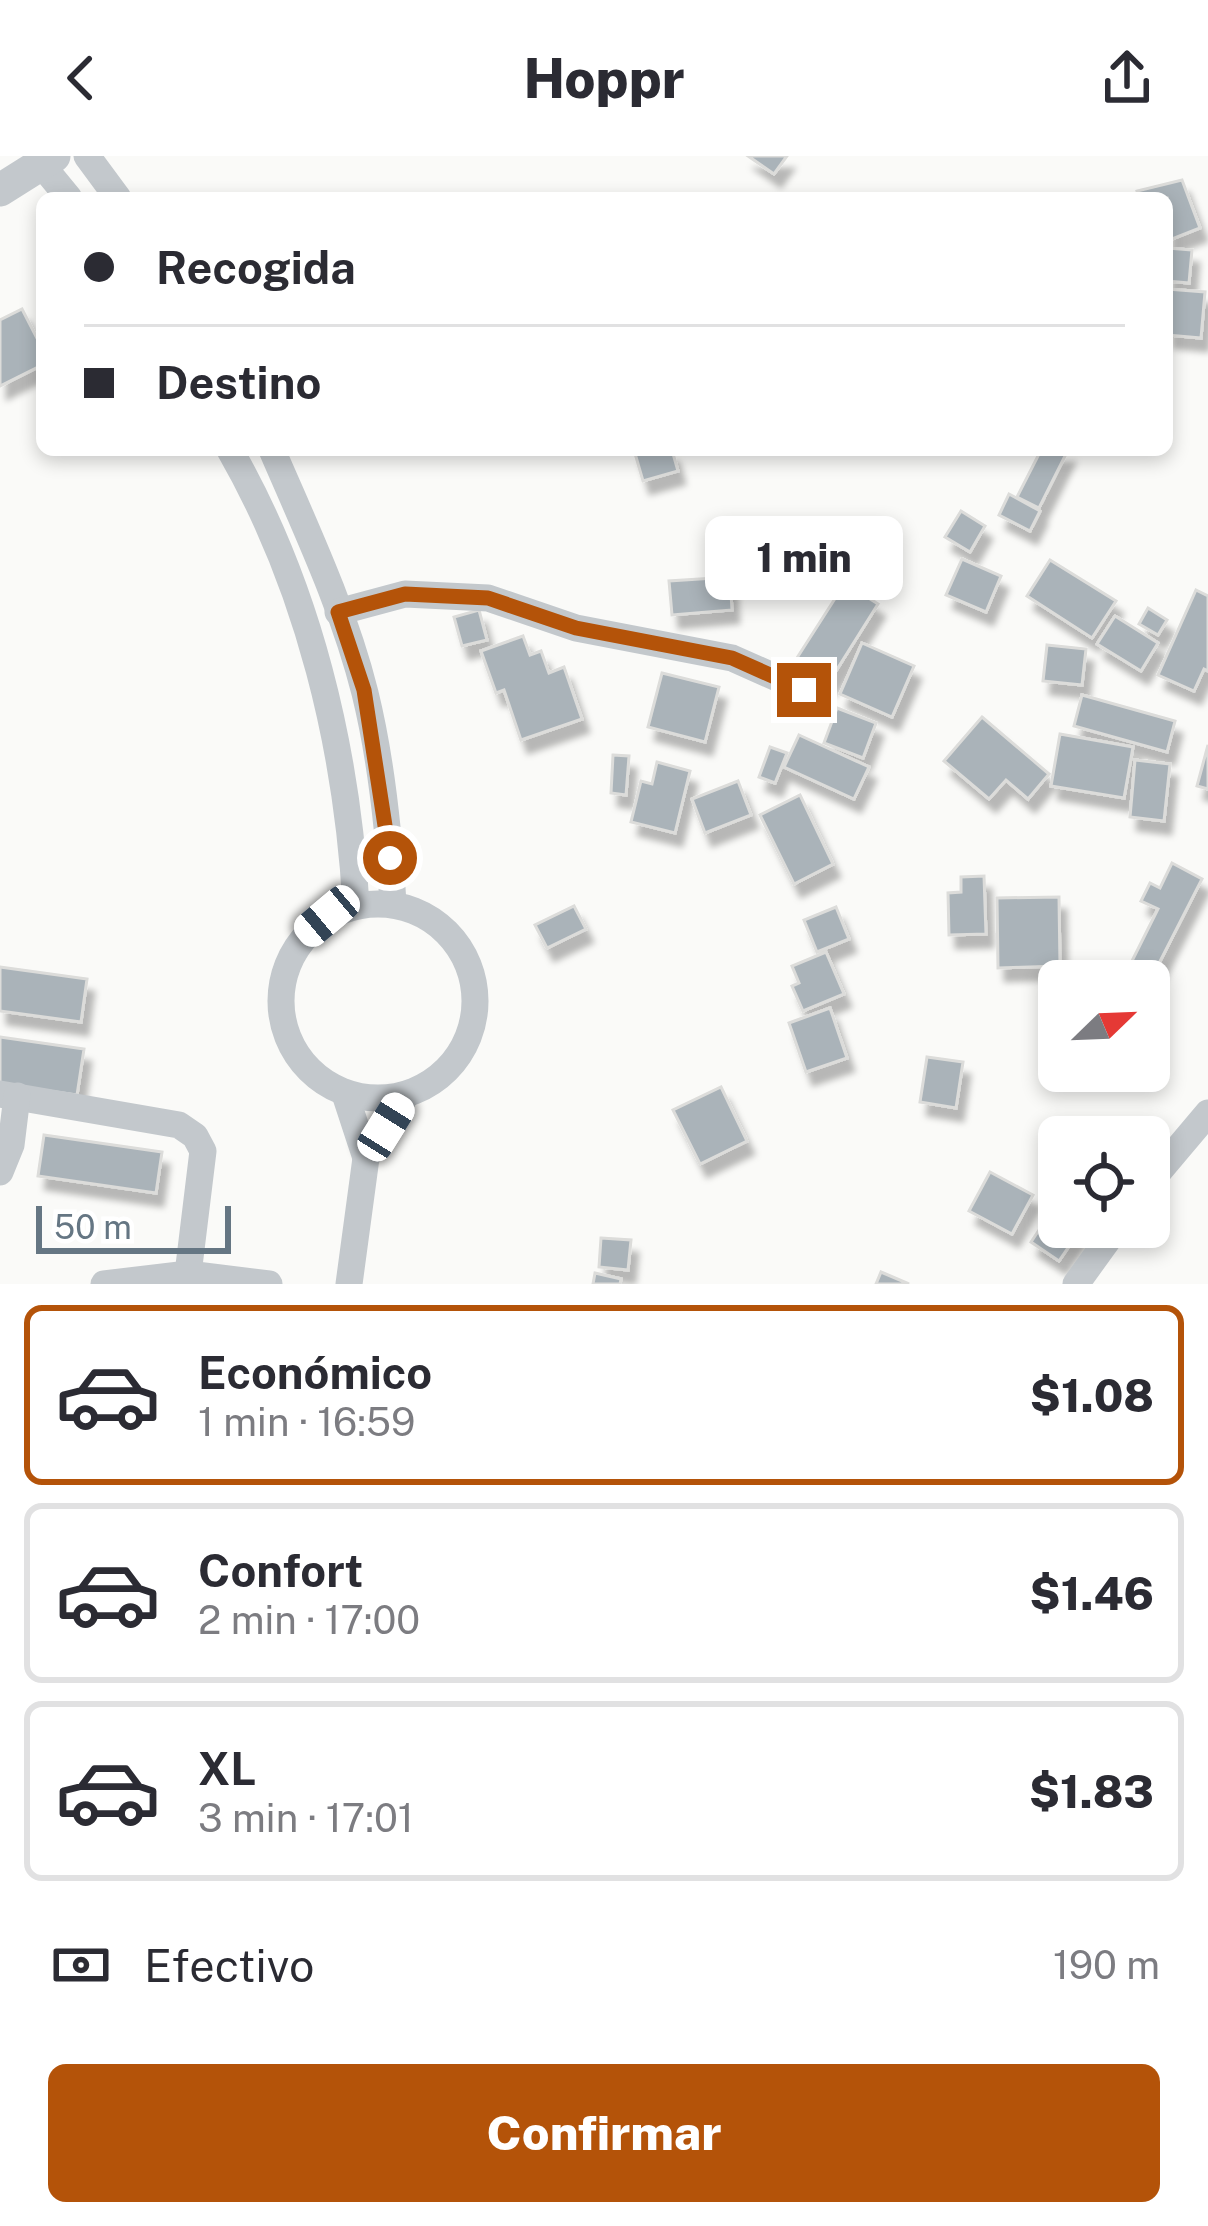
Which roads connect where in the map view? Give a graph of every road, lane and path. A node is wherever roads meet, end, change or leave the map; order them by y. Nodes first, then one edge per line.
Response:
1 (87, 156) edge
2 (48, 160) edge
3 (0, 190) edge
4 (66, 192) edge
5 (114, 192) edge
6 (233, 456) edge
7 (274, 456) edge
8 (338, 612) junction
9 (804, 690) dead end
10 (393, 904) junction
11 (356, 905) junction
12 (345, 1094) junction
13 (8, 1095) edge
14 (405, 1096) junction
15 (1208, 1113) edge
16 (366, 1158) junction
17 (1170, 1158) edge
18 (0, 1172) edge
19 (1102, 1248) edge
20 (188, 1274) junction
21 (104, 1284) edge
22 (269, 1284) edge
23 (349, 1284) edge
24 (1076, 1284) edge

1 - 5 street
2 - 3 street
2 - 4 street
6 - 11 street
7 - 8 street
8 - 9 street
8 - 10 street
10 - 11 street
10 - 14 street
11 - 12 street
12 - 14 street
12 - 16 street
13 - 18 street
13 - 20 street
14 - 16 street
15 - 17 street
16 - 23 street
19 - 24 street
20 - 21 street
20 - 22 street

